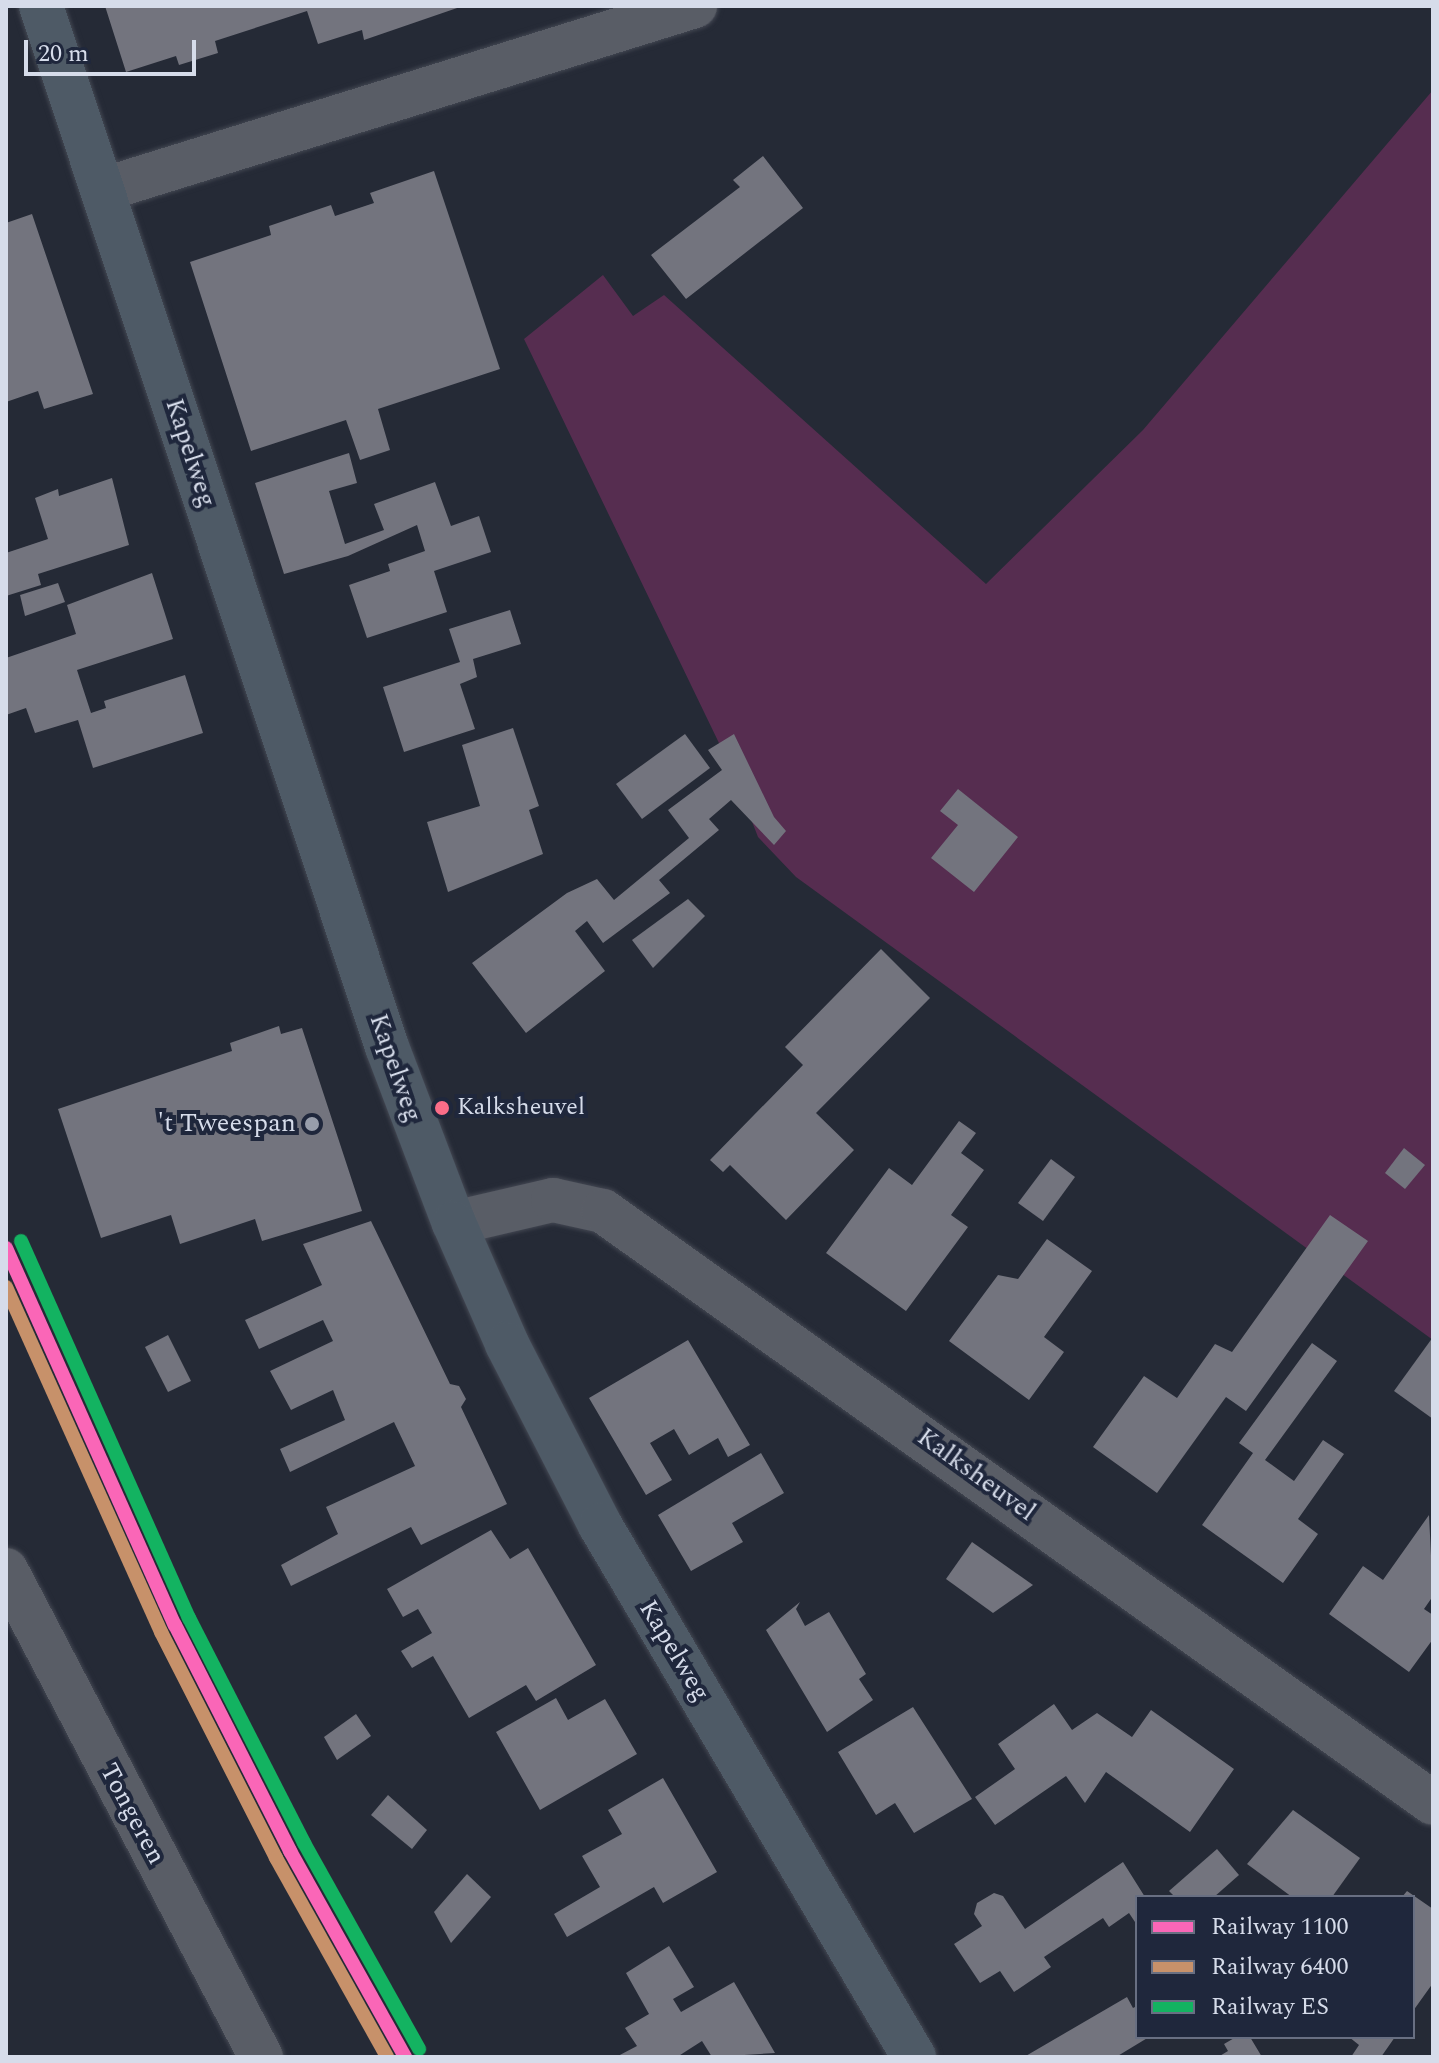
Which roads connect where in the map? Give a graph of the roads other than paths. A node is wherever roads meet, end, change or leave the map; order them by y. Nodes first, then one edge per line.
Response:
1 (41, 6) edge
2 (684, 8) edge
3 (102, 190) junction
4 (454, 1223) junction
5 (6, 1570) edge
6 (1433, 1803) edge
7 (261, 2057) edge
8 (914, 2057) edge

1 - 3 main road, Kapelweg
2 - 3 street
3 - 4 main road, Kapelweg
4 - 6 street, Kalksheuvel
4 - 8 main road, Kapelweg
5 - 7 street, Tongeren

